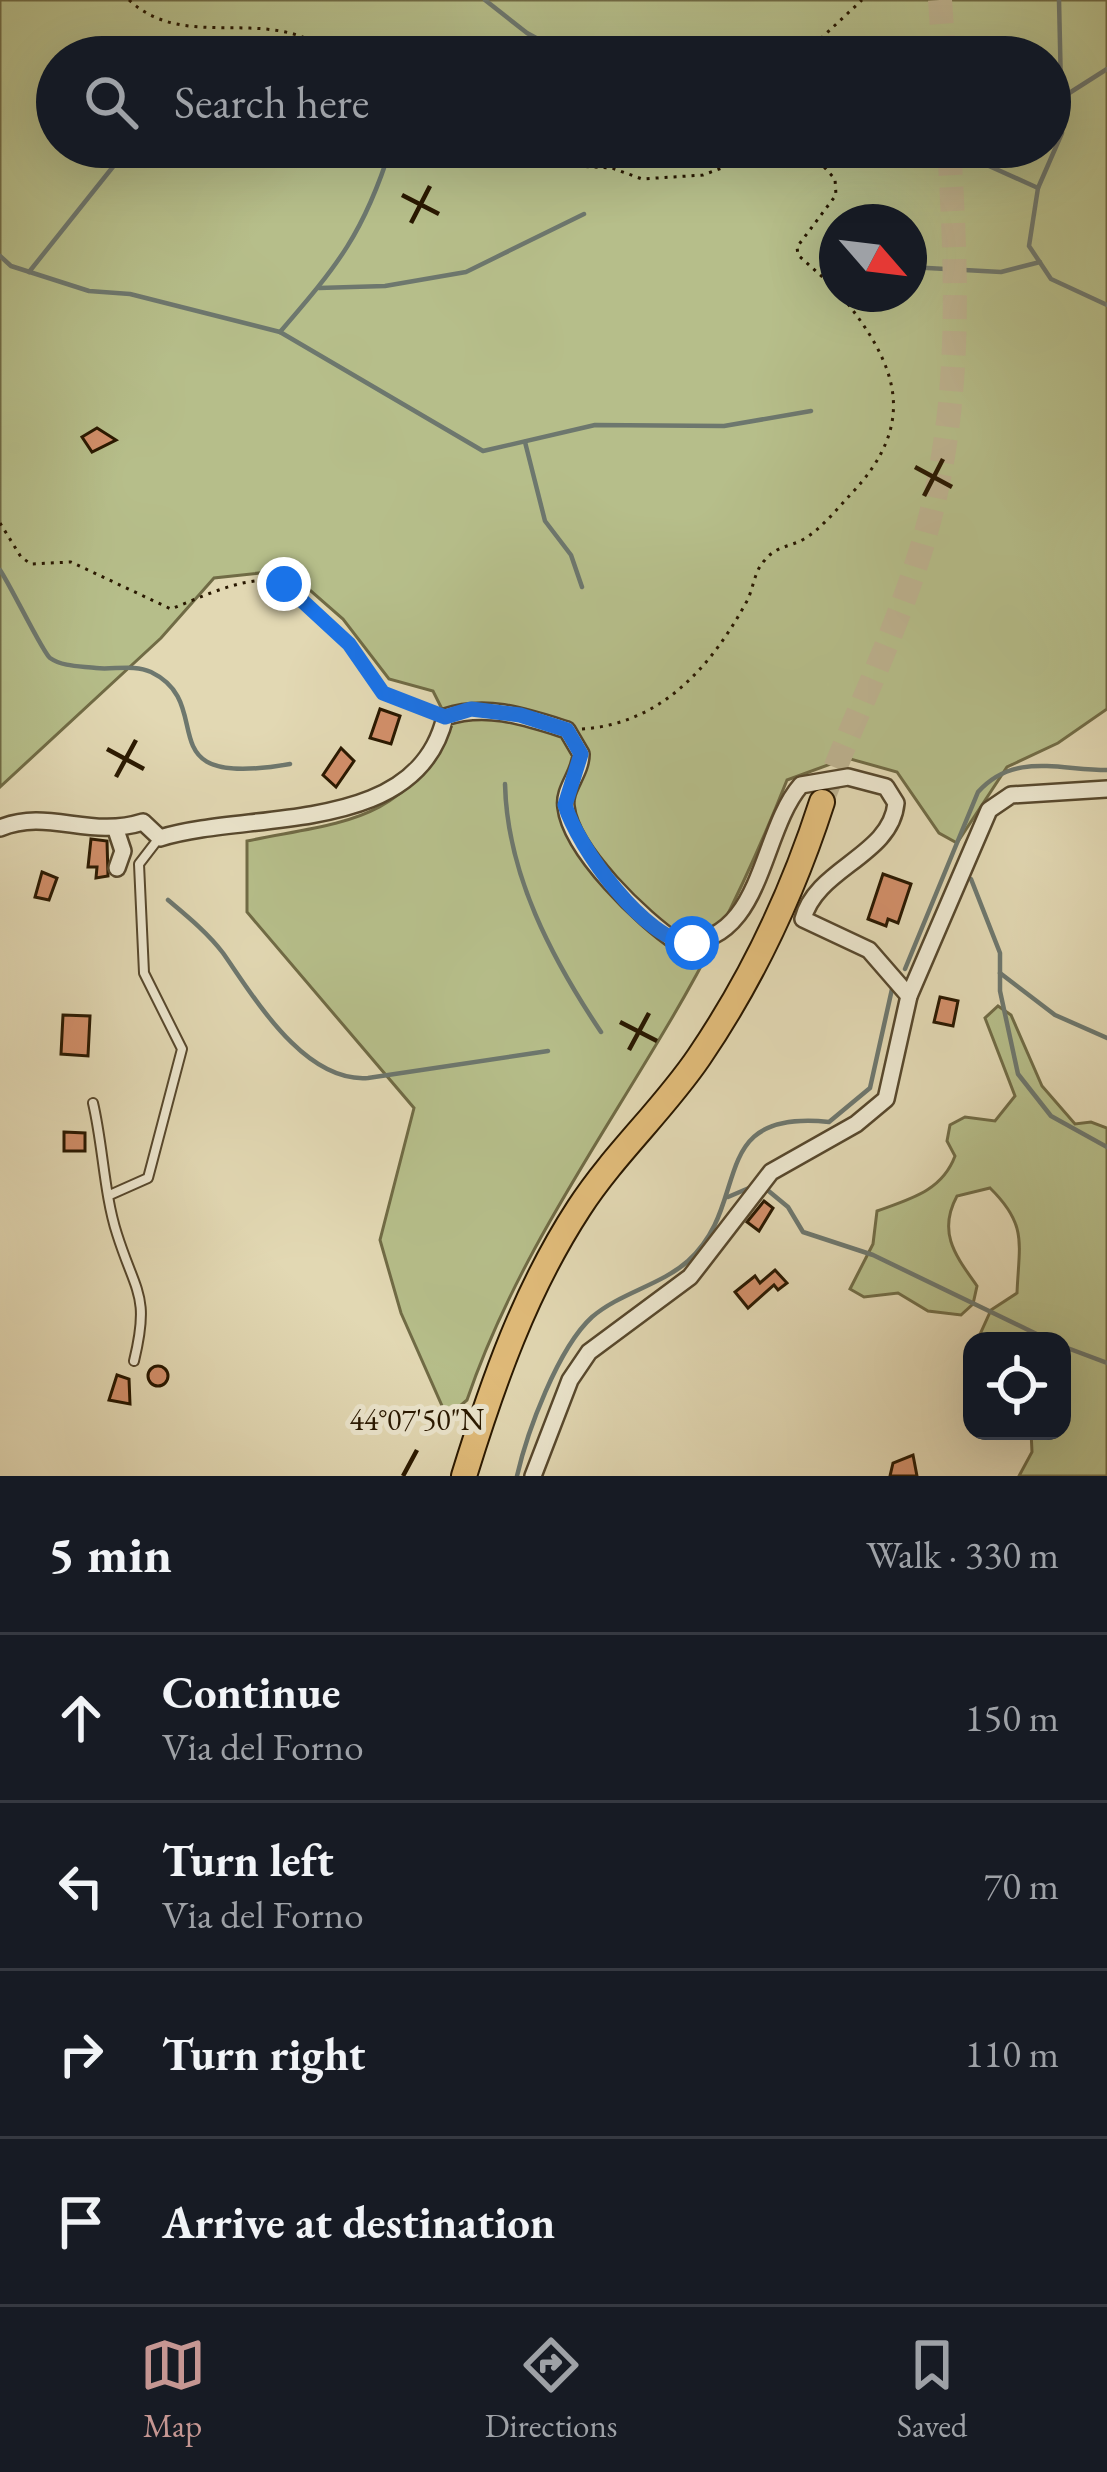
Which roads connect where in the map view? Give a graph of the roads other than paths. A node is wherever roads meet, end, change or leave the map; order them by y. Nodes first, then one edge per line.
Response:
1 (1107, 789) edge
2 (822, 802) tunnel mouth
3 (0, 828) edge
4 (116, 830) junction
5 (160, 838) junction
6 (117, 868) dead end
7 (909, 996) junction
8 (93, 1103) dead end
9 (112, 1194) junction
10 (134, 1361) dead end
11 (464, 1476) edge
12 (533, 1476) edge

1 - 7 street
2 - 11 highway
3 - 4 street
4 - 5 street
4 - 6 street
5 - 7 street
5 - 9 lane
7 - 12 street
8 - 9 lane
9 - 10 lane

